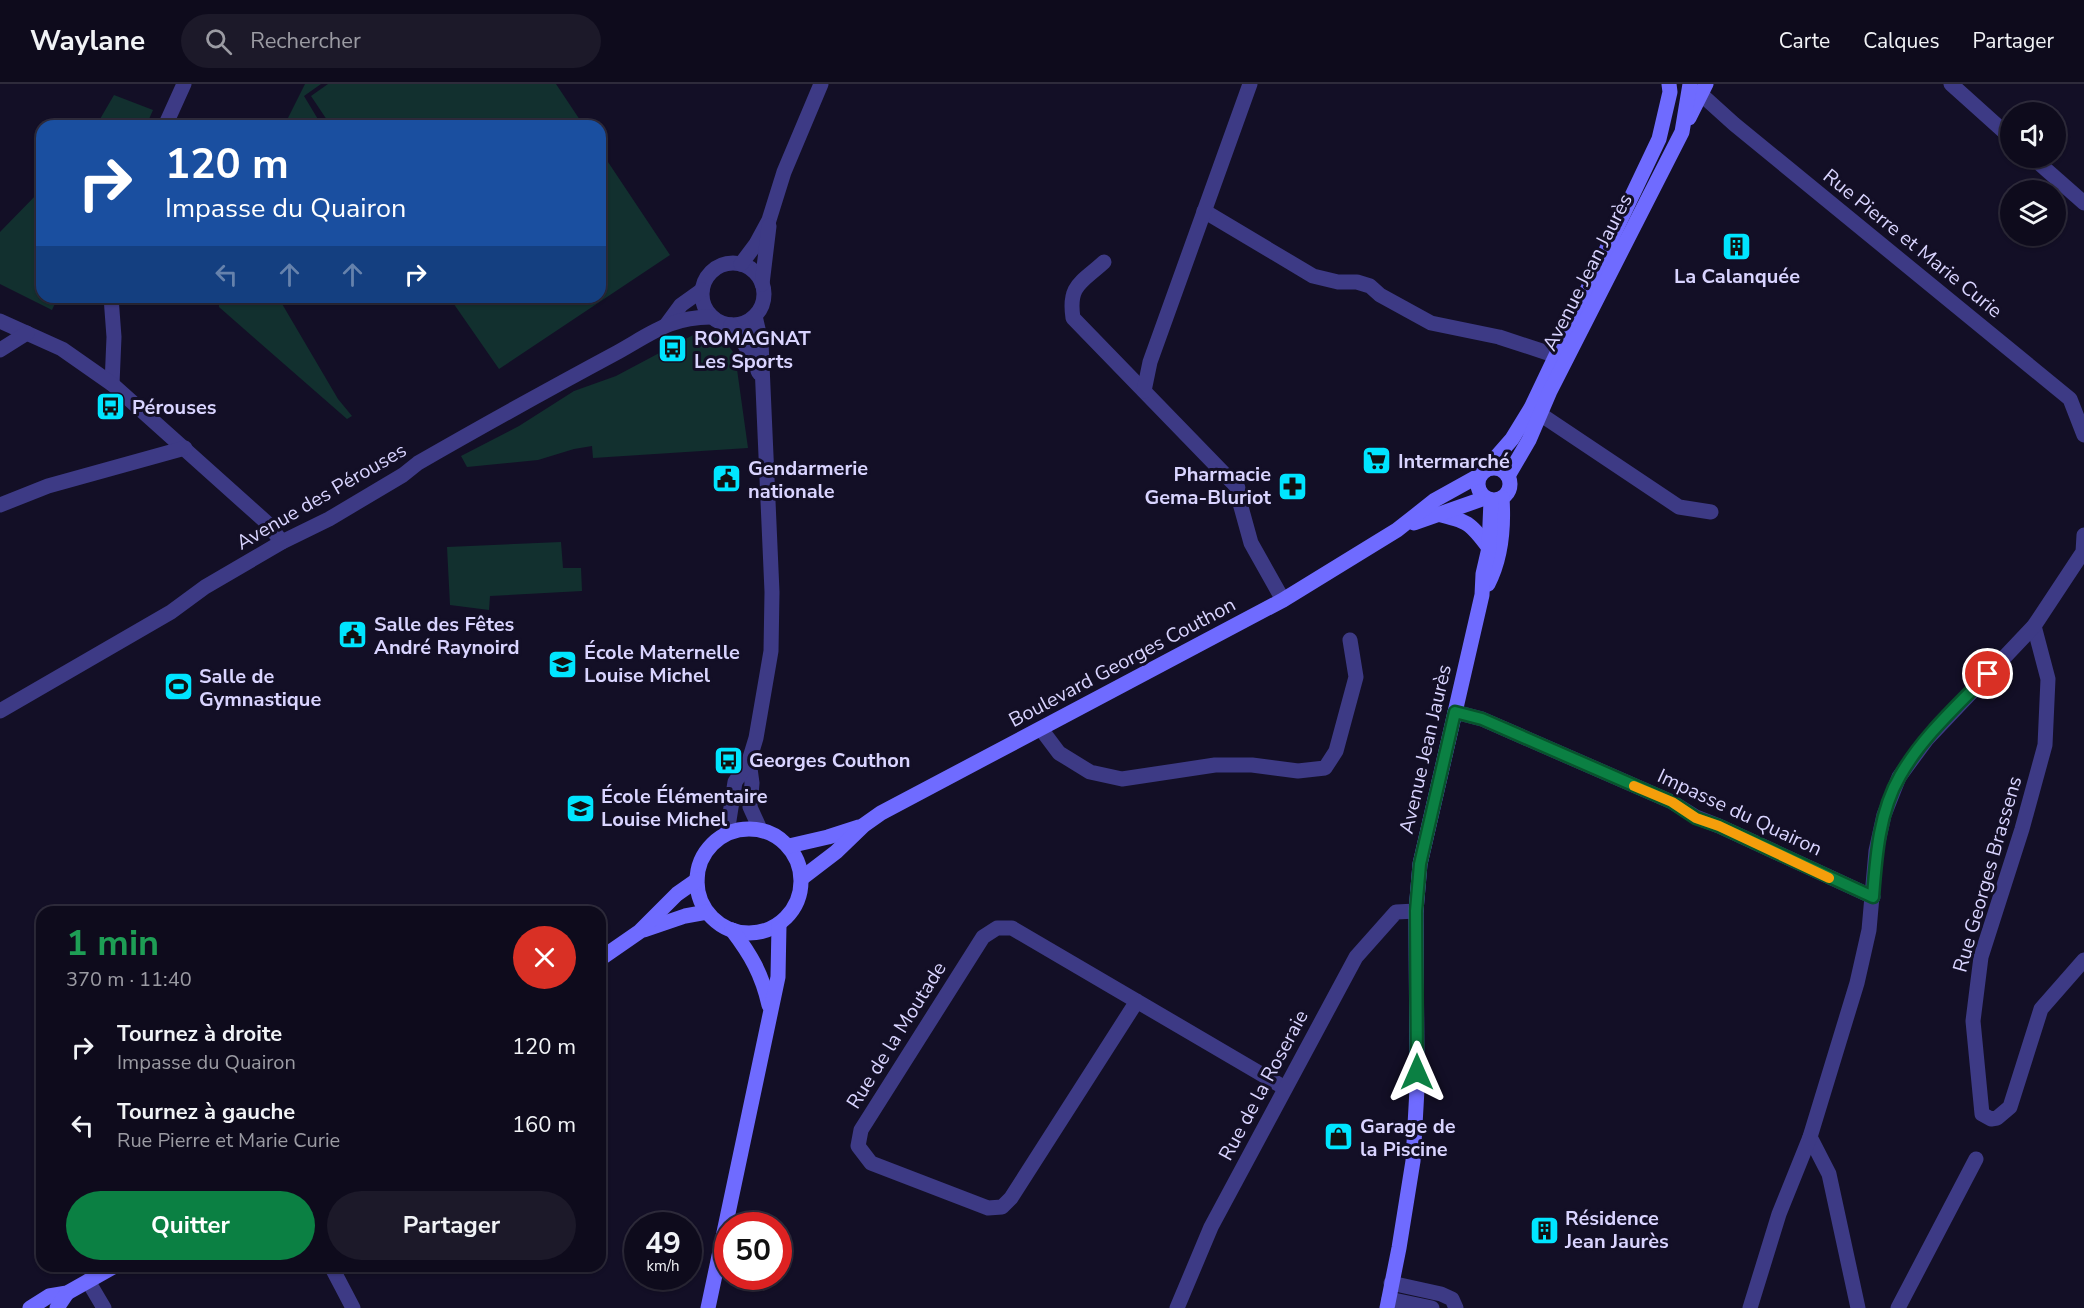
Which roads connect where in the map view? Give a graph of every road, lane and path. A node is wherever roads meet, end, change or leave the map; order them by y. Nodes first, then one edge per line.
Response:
1 (184, 84) edge
2 (821, 84) edge
3 (1250, 84) edge
4 (1951, 84) edge
5 (1699, 87) edge
6 (1669, 88) edge
7 (168, 120) edge
8 (2000, 128) edge
9 (2044, 168) edge
10 (2084, 203) edge
11 (1204, 211) junction
12 (769, 220) junction
13 (1104, 262) dead end
14 (741, 264) junction
15 (762, 284) junction
16 (702, 290) junction
17 (111, 303) edge
18 (754, 316) junction
19 (711, 317) junction
20 (0, 321) edge
21 (667, 324) junction
22 (731, 325) junction
23 (27, 333) junction
24 (0, 350) edge
25 (1561, 358) junction
26 (761, 376) junction
27 (112, 384) junction
28 (1144, 391) junction
29 (1536, 411) junction
30 (2084, 435) edge
31 (184, 448) junction
32 (1482, 473) junction
33 (1508, 476) junction
34 (1493, 499) junction
35 (0, 505) edge
36 (1711, 512) dead end
37 (1437, 514) junction
38 (1398, 530) junction
39 (2084, 535) edge
40 (282, 542) junction
41 (1488, 548) junction
42 (1482, 595) junction
43 (1283, 600) junction
44 (2034, 626) junction
45 (1350, 640) dead end
46 (0, 711) edge
47 (1455, 712) junction
48 (1041, 729) junction
49 (749, 760) junction
50 (864, 825) junction
51 (760, 829) junction
52 (727, 833) junction
53 (789, 846) junction
54 (802, 878) junction
55 (697, 880) junction
56 (1873, 897) junction
57 (1416, 911) junction
58 (707, 912) junction
59 (779, 924) junction
60 (732, 930) junction
61 (639, 932) junction
62 (606, 955) edge
63 (2084, 960) edge
64 (1137, 1001) junction
65 (770, 1012) junction
66 (1285, 1088) junction
67 (1810, 1137) junction
68 (1976, 1159) dead end
69 (104, 1272) edge
70 (334, 1272) edge
71 (88, 1281) junction
72 (67, 1293) junction
73 (1389, 1297) edge
74 (30, 1308) edge
75 (57, 1308) edge
76 (104, 1308) edge
77 (353, 1308) edge
78 (708, 1308) edge
79 (1177, 1308) edge
80 (1432, 1308) edge
81 (1456, 1308) edge
82 (1750, 1308) edge
83 (1858, 1308) edge
84 (1898, 1308) edge

1 - 7 street
2 - 12 street
3 - 11 street
4 - 8 street
5 - 6 street
5 - 25 main road, Avenue Jean Jaurès
5 - 30 street, Rue Pierre et Marie Curie
6 - 25 main road, Avenue Jean Jaurès
9 - 10 street
11 - 25 street
11 - 28 street
12 - 14 street
12 - 15 street
13 - 28 street
14 - 15 street
14 - 16 street
15 - 18 street
16 - 19 street
16 - 21 street, Avenue des Pérouses
17 - 27 street
18 - 22 street
18 - 26 street
19 - 21 street, Avenue des Pérouses
19 - 22 street
20 - 23 street
21 - 40 street, Avenue des Pérouses
22 - 26 street
23 - 24 street
23 - 27 street
25 - 29 main road, Avenue Jean Jaurès
26 - 49 street
27 - 31 street
28 - 43 street
29 - 32 main road, Avenue Jean Jaurès
29 - 33 main road, Avenue Jean Jaurès
29 - 36 street
31 - 35 street
31 - 40 street
32 - 33 main road
32 - 34 main road
32 - 38 main road, Boulevard Georges Couthon
33 - 34 main road
34 - 37 main road, Boulevard Georges Couthon
34 - 41 main road, Avenue Jean Jaurès
34 - 42 main road, Avenue Jean Jaurès
37 - 38 main road, Boulevard Georges Couthon
37 - 41 main road
38 - 43 main road, Boulevard Georges Couthon
39 - 44 street
40 - 46 street, Avenue des Pérouses
41 - 42 main road, Avenue Jean Jaurès
42 - 47 main road, Avenue Jean Jaurès
43 - 48 main road, Boulevard Georges Couthon
44 - 56 street
44 - 63 street, Rue Georges Brassens
45 - 48 street
47 - 56 street, Impasse du Quairon
47 - 57 main road, Avenue Jean Jaurès
48 - 50 main road, Boulevard Georges Couthon
49 - 51 street
49 - 52 street
50 - 53 main road, Boulevard Georges Couthon
50 - 54 main road, Boulevard Georges Couthon
51 - 52 main road
51 - 53 main road
52 - 55 main road
53 - 54 main road
54 - 59 main road
55 - 58 main road
55 - 61 main road
56 - 67 street
57 - 66 street, Rue de la Roseraie
57 - 73 main road, Avenue Jean Jaurès
58 - 60 main road
58 - 61 main road
59 - 60 main road
59 - 65 main road
60 - 65 main road
61 - 62 main road
64 - 64 street, Rue de la Moutade
64 - 66 street, Rue de la Moutade
65 - 78 main road
66 - 79 street, Rue de la Roseraie
67 - 82 street
67 - 83 street
68 - 84 street
69 - 71 main road
70 - 77 street
71 - 72 main road
71 - 76 street
72 - 74 main road
72 - 75 main road
73 - 80 street
73 - 81 street

